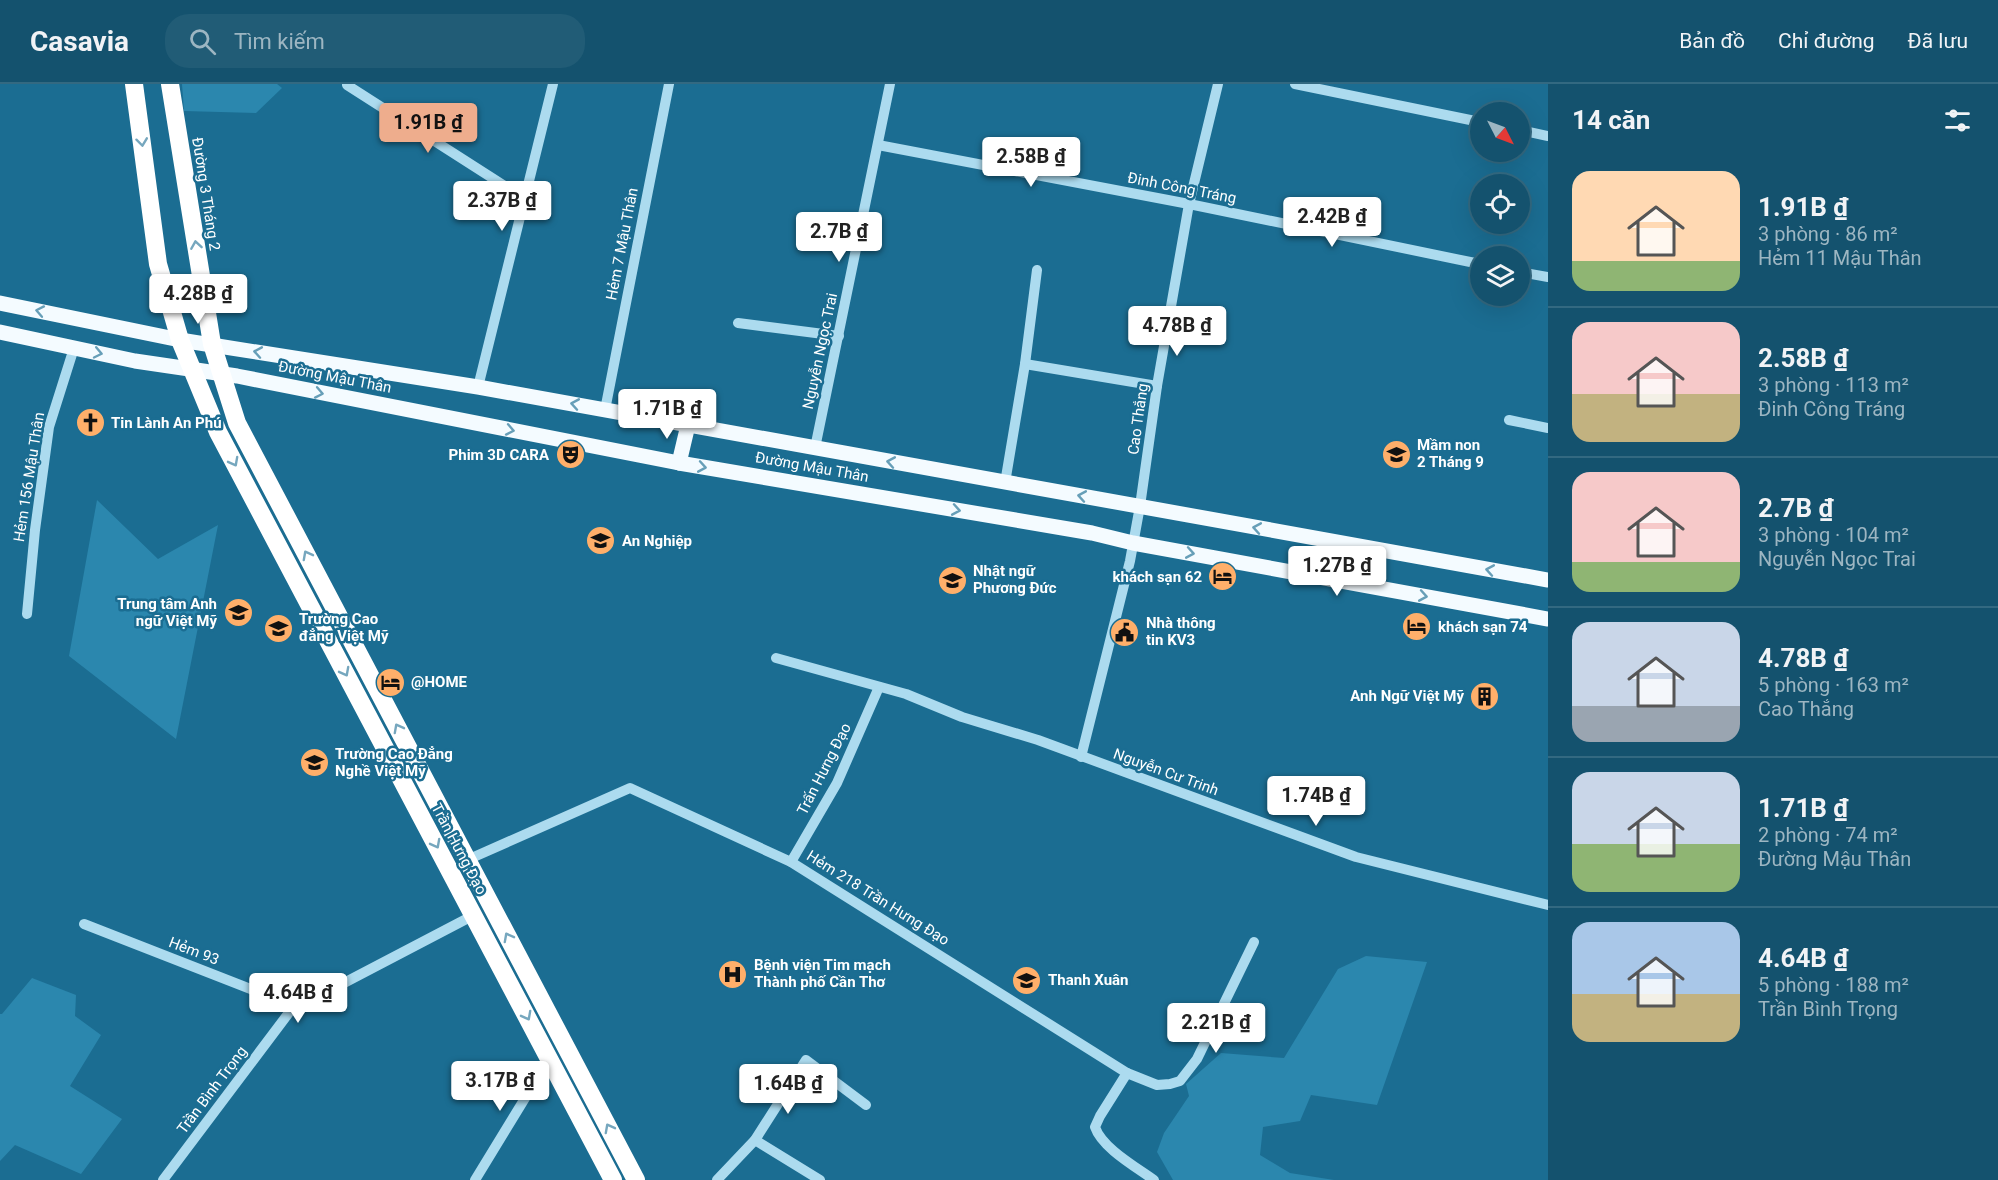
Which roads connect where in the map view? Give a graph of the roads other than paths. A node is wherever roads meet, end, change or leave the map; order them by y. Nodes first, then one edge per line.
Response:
1 (134, 84) edge
2 (170, 84) edge
3 (347, 84) edge
4 (553, 84) edge
5 (669, 84) edge
6 (890, 84) edge
7 (1218, 84) edge
8 (1295, 84) edge
9 (1470, 120) edge
10 (1530, 132) edge
11 (1548, 136) edge
12 (878, 145) junction
13 (525, 199) junction
14 (1189, 204) junction
15 (1470, 262) edge
16 (1037, 270) dead end
17 (1530, 274) edge
18 (1548, 277) edge
19 (0, 303) edge
20 (738, 323) dead end
21 (0, 332) edge
22 (838, 336) junction
23 (180, 340) junction
24 (212, 344) junction
25 (74, 348) junction
26 (1025, 364) junction
27 (193, 370) junction
28 (220, 374) junction
29 (1157, 386) junction
30 (478, 387) junction
31 (605, 410) junction
32 (1509, 420) dead end
33 (688, 425) junction
34 (1548, 428) edge
35 (815, 448) junction
36 (679, 463) junction
37 (1005, 483) junction
38 (1140, 506) junction
39 (1132, 543) junction
40 (1548, 580) edge
41 (27, 614) dead end
42 (1548, 619) edge
43 (776, 658) dead end
44 (879, 687) junction
45 (1081, 757) junction
46 (468, 860) junction
47 (791, 862) junction
48 (1548, 905) edge
49 (474, 915) junction
50 (84, 924) dead end
51 (1254, 942) dead end
52 (294, 1006) junction
53 (549, 1059) junction
54 (1127, 1072) junction
55 (866, 1105) dead end
56 (755, 1140) junction
57 (163, 1180) edge
58 (475, 1180) edge
59 (613, 1180) edge
60 (636, 1180) edge
61 (717, 1180) edge
62 (820, 1180) edge
63 (1154, 1180) edge

1 -> 23 highway
24 -> 2 highway, Đường 3 Tháng 2
3 - 13 street
4 - 13 street
5 - 31 street, Hẻm 7 Mậu Thân
6 - 12 street, Nguyễn Ngọc Trai
7 - 14 street, Cao Thắng
8 - 9 street
10 - 11 street
12 - 14 street, Đinh Công Tráng
12 - 22 street, Nguyễn Ngọc Trai
13 - 30 street
14 - 15 street, Đinh Công Tráng
14 - 29 street, Cao Thắng
16 - 26 street
17 - 18 street
23 -> 19 main road, Đường Mậu Thân
20 - 22 street
21 - 25 main road, Đường Mậu Thân
22 - 35 street, Nguyễn Ngọc Trai
23 - 24 main road, Đường Mậu Thân
23 - 27 highway, Trần Hưng Đạo
24 - 28 highway, Trần Hưng Đạo
30 -> 24 main road, Đường Mậu Thân
25 -> 27 main road, Đường Mậu Thân
25 - 41 street, Hẻm 156 Mậu Thân
26 - 29 street
26 - 37 street
27 - 28 main road, Đường Mậu Thân
27 -> 49 highway, Trần Hưng Đạo
28 -> 36 main road, Đường Mậu Thân
46 -> 28 highway, Trần Hưng Đạo
29 - 38 street, Cao Thắng
31 -> 30 main road, Đường Mậu Thân
31 - 33 main road, Đường Mậu Thân
32 - 34 street
33 - 35 main road, Đường Mậu Thân
33 - 36 main road
37 -> 35 main road, Đường Mậu Thân
36 -> 39 main road, Đường Mậu Thân
38 -> 37 main road, Đường Mậu Thân
38 - 39 street, Cao Thắng
40 -> 38 main road, Đường Mậu Thân
39 -> 42 main road, Đường Mậu Thân
39 - 45 street, Cao Thắng
43 - 44 street, Nguyễn Cư Trinh
44 - 45 street, Nguyễn Cư Trinh
44 - 47 street, Trấn Hưng Đạo
45 - 48 street, Nguyễn Cư Trinh
46 - 47 street, Hẻm 218 Trần Hưng Đạo
60 -> 46 highway, Trần Hưng Đạo
47 - 54 street, Hẻm 218 Trần Hưng Đạo
49 - 52 street, Trần Bình Trọng
49 -> 53 highway, Trần Hưng Đạo
50 - 52 street, Hẻm 93
51 - 54 street, Hẻm 218 Trần Hưng Đạo
52 - 57 street, Trần Bình Trọng
53 - 58 street
53 - 59 highway, Trần Hưng Đạo
54 - 63 street
55 - 56 street
56 - 61 street
56 - 62 street

